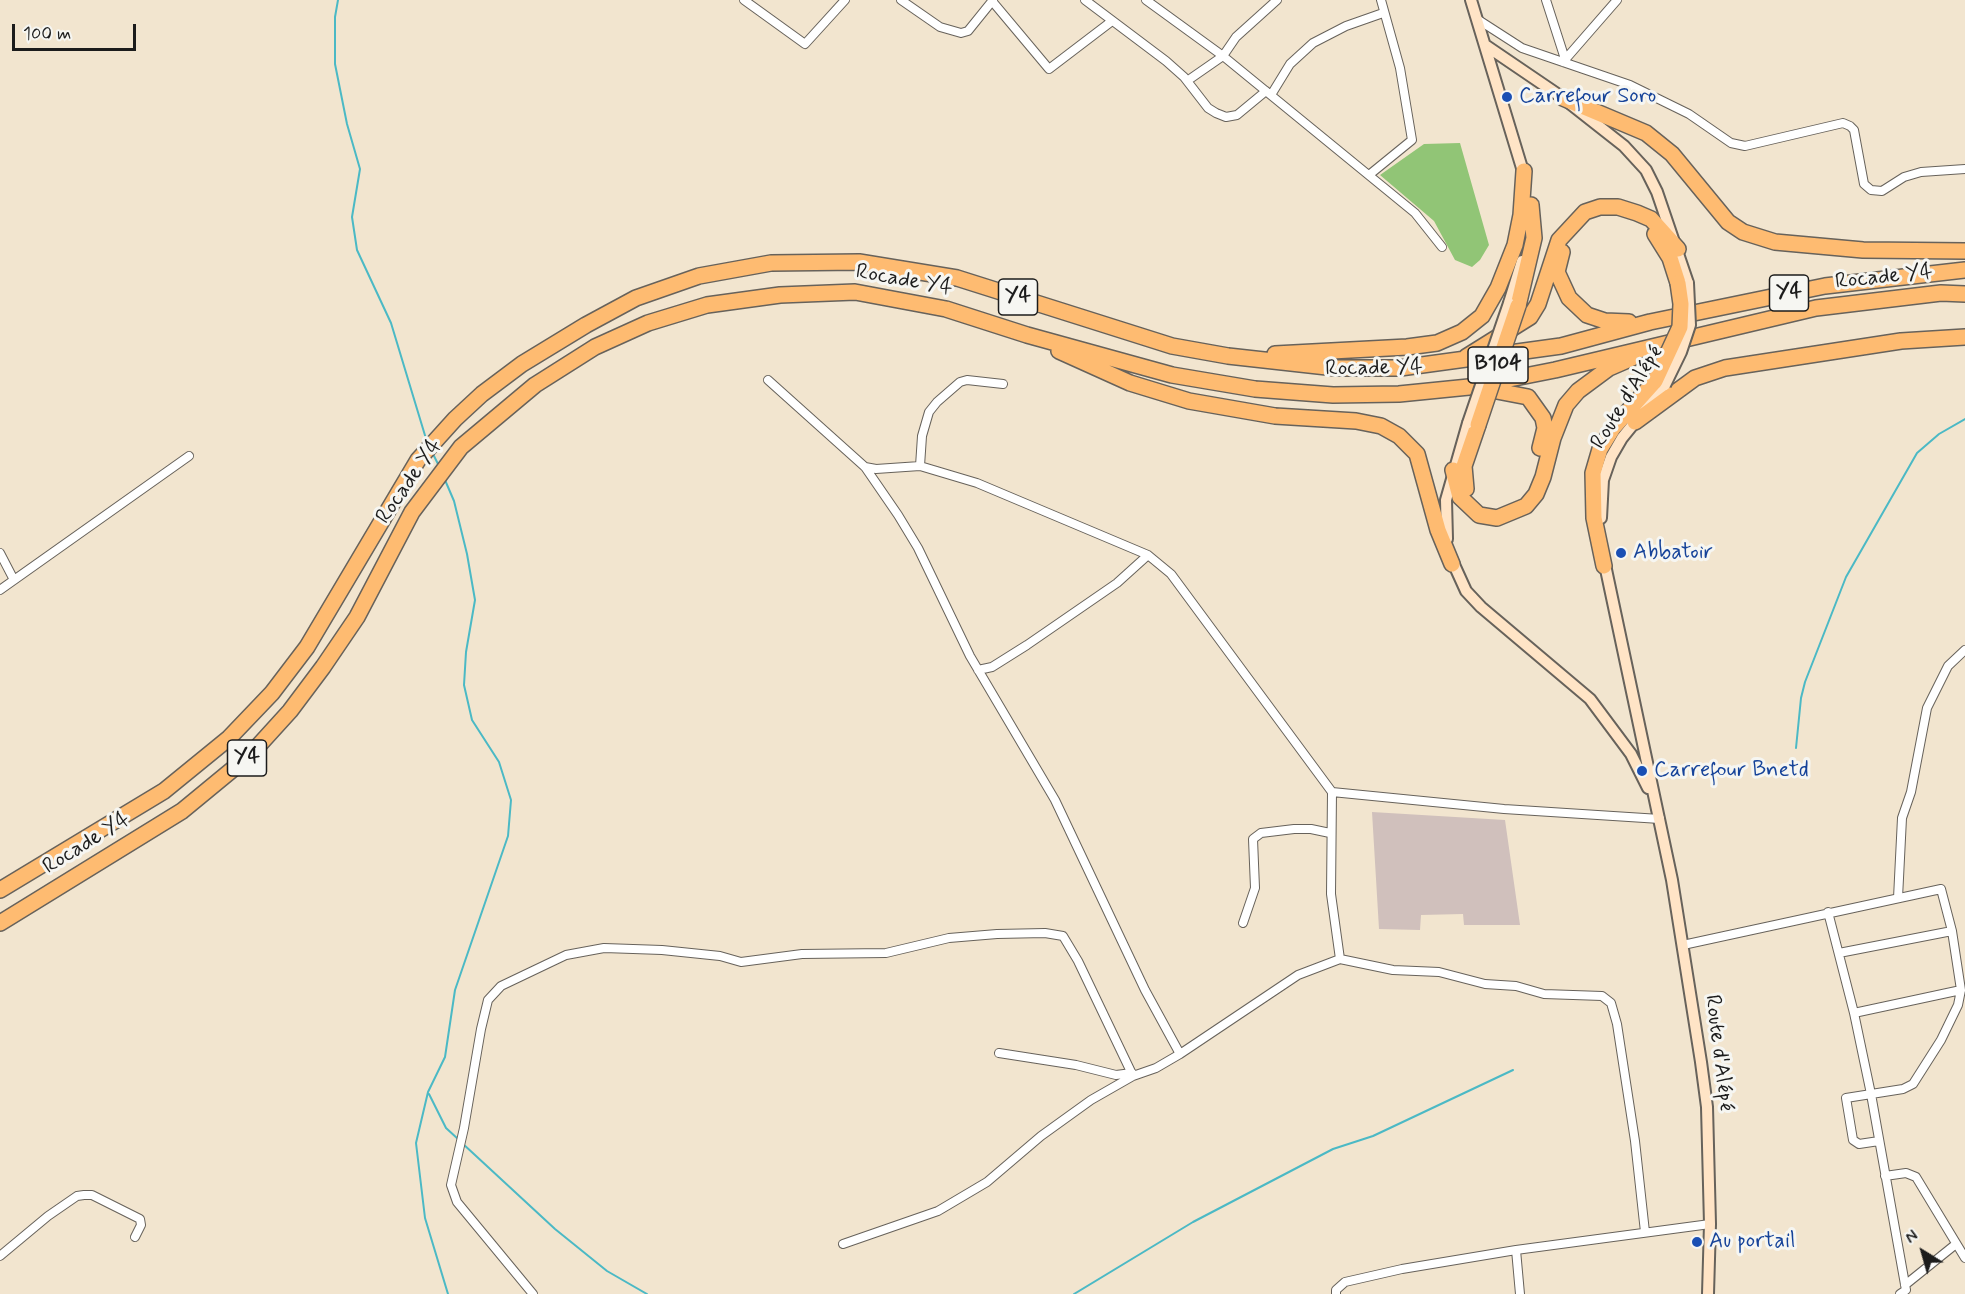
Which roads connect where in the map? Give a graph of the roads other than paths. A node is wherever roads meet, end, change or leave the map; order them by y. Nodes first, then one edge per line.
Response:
1 (744, 0) edge
2 (845, 0) edge
3 (901, 0) edge
4 (993, 0) edge
5 (1085, 0) edge
6 (1146, 0) edge
7 (1276, 0) edge
8 (1381, 0) edge
9 (1471, 0) edge
10 (1546, 0) edge
11 (1617, 0) edge
12 (1383, 13) junction
13 (1477, 19) junction
14 (1112, 21) junction
15 (1485, 45) junction
16 (1224, 56) junction
17 (1564, 60) junction
18 (1187, 81) junction
19 (1269, 93) junction
20 (1563, 98) junction
21 (1965, 169) edge
22 (1524, 171) junction
23 (1369, 175) junction
24 (1531, 205) joint
25 (1443, 248) dead end
26 (1678, 249) junction
27 (1965, 251) edge
28 (1965, 270) edge
29 (1683, 283) junction
30 (1965, 294) edge
31 (1650, 322) junction
32 (1027, 335) junction
33 (1965, 337) edge
34 (1664, 344) junction
35 (1228, 356) junction
36 (1461, 360) junction
37 (768, 380) dead end
38 (1660, 383) junction
39 (1003, 384) dead end
40 (1469, 387) junction
41 (1635, 422) junction
42 (1473, 424) junction
43 (189, 456) dead end
44 (920, 466) junction
45 (865, 467) junction
46 (1453, 470) junction
47 (0, 553) edge
48 (1148, 555) junction
49 (1452, 564) junction
50 (1605, 566) junction
51 (14, 580) junction
52 (0, 590) edge
53 (1965, 650) edge
54 (978, 670) junction
55 (1332, 792) junction
56 (1660, 819) junction
57 (1330, 833) junction
58 (0, 890) edge
59 (1898, 898) junction
60 (1828, 912) junction
61 (1243, 922) dead end
62 (0, 923) edge
63 (1952, 931) junction
64 (1683, 945) junction
65 (1839, 953) junction
66 (1340, 959) junction
67 (1960, 990) junction
68 (1854, 1013) junction
69 (999, 1053) dead end
70 (1180, 1054) junction
71 (1133, 1074) junction
72 (1871, 1094) junction
73 (1879, 1141) junction
74 (1884, 1176) junction
75 (1710, 1224) junction
76 (1645, 1232) junction
77 (135, 1237) dead end
78 (1956, 1244) junction
79 (843, 1245) dead end
80 (1516, 1250) junction
81 (0, 1256) edge
82 (1965, 1258) edge
83 (1905, 1286) junction
84 (533, 1294) edge
85 (1336, 1294) edge
86 (1520, 1294) edge
87 (1708, 1294) edge
88 (1900, 1294) edge

1 - 2 street
3 - 4 street
4 - 14 street
5 - 14 street
6 - 16 street
7 - 16 street
8 - 12 street
9 - 13 main road, B104
10 - 17 street
11 - 17 street
12 - 19 street
12 - 23 street
13 - 15 main road, B104
13 - 17 street
14 - 18 street
15 - 20 main road
15 - 22 main road, B104
16 - 18 street
16 - 19 street
17 - 21 street
18 - 19 street
19 - 23 street
20 - 26 main road
20 - 27 highway
22 - 24 main road, B104
22 - 35 highway
23 - 25 street
24 - 42 highway, B104, bridge
26 - 29 main road
26 - 36 highway
28 - 31 highway, Rocade Y4 / Y4
29 - 31 highway
29 - 38 highway, bridge
30 - 34 highway, Rocade Y4 / Y4
31 - 36 highway, Rocade Y4 / Y4
32 - 40 highway, Rocade Y4 / Y4
32 - 49 highway
32 - 62 highway, Rocade Y4 / Y4
33 - 41 highway
34 - 40 highway, Rocade Y4 / Y4
34 - 46 highway
35 - 36 highway, Rocade Y4 / Y4
35 - 58 highway, Rocade Y4 / Y4
37 - 45 street
38 - 41 main road, Route d'Alépé
38 - 50 highway
39 - 44 street
40 - 42 highway
41 - 50 main road, Route d'Alépé
42 - 46 main road, Route d'Alépé / B104
43 - 51 street
44 - 45 street
44 - 48 street
45 - 54 street
46 - 49 main road, Route d'Alépé / B104
47 - 51 street
48 - 54 street
48 - 55 street
49 - 56 main road, Route d'Alépé / B104
50 - 56 main road, Route d'Alépé
51 - 52 street
53 - 59 street
54 - 70 street
55 - 56 street
55 - 57 street
56 - 64 main road, Route d'Alépé / B104
57 - 61 street
57 - 66 street
59 - 60 street
59 - 63 street
60 - 64 street
60 - 65 street
63 - 65 street
63 - 67 street
64 - 75 main road, Route d'Alépé / B104
65 - 68 street
66 - 70 street
66 - 76 street
67 - 68 street
67 - 72 street
68 - 72 street
69 - 71 street
70 - 71 street
71 - 79 street
71 - 84 street
72 - 73 street
72 - 73 street
73 - 74 street
74 - 78 street
74 - 83 street
75 - 76 street
75 - 87 main road, Route d'Alépé / B104
76 - 80 street
77 - 81 street
78 - 82 street
78 - 83 street
80 - 85 street
80 - 86 street
83 - 88 street

